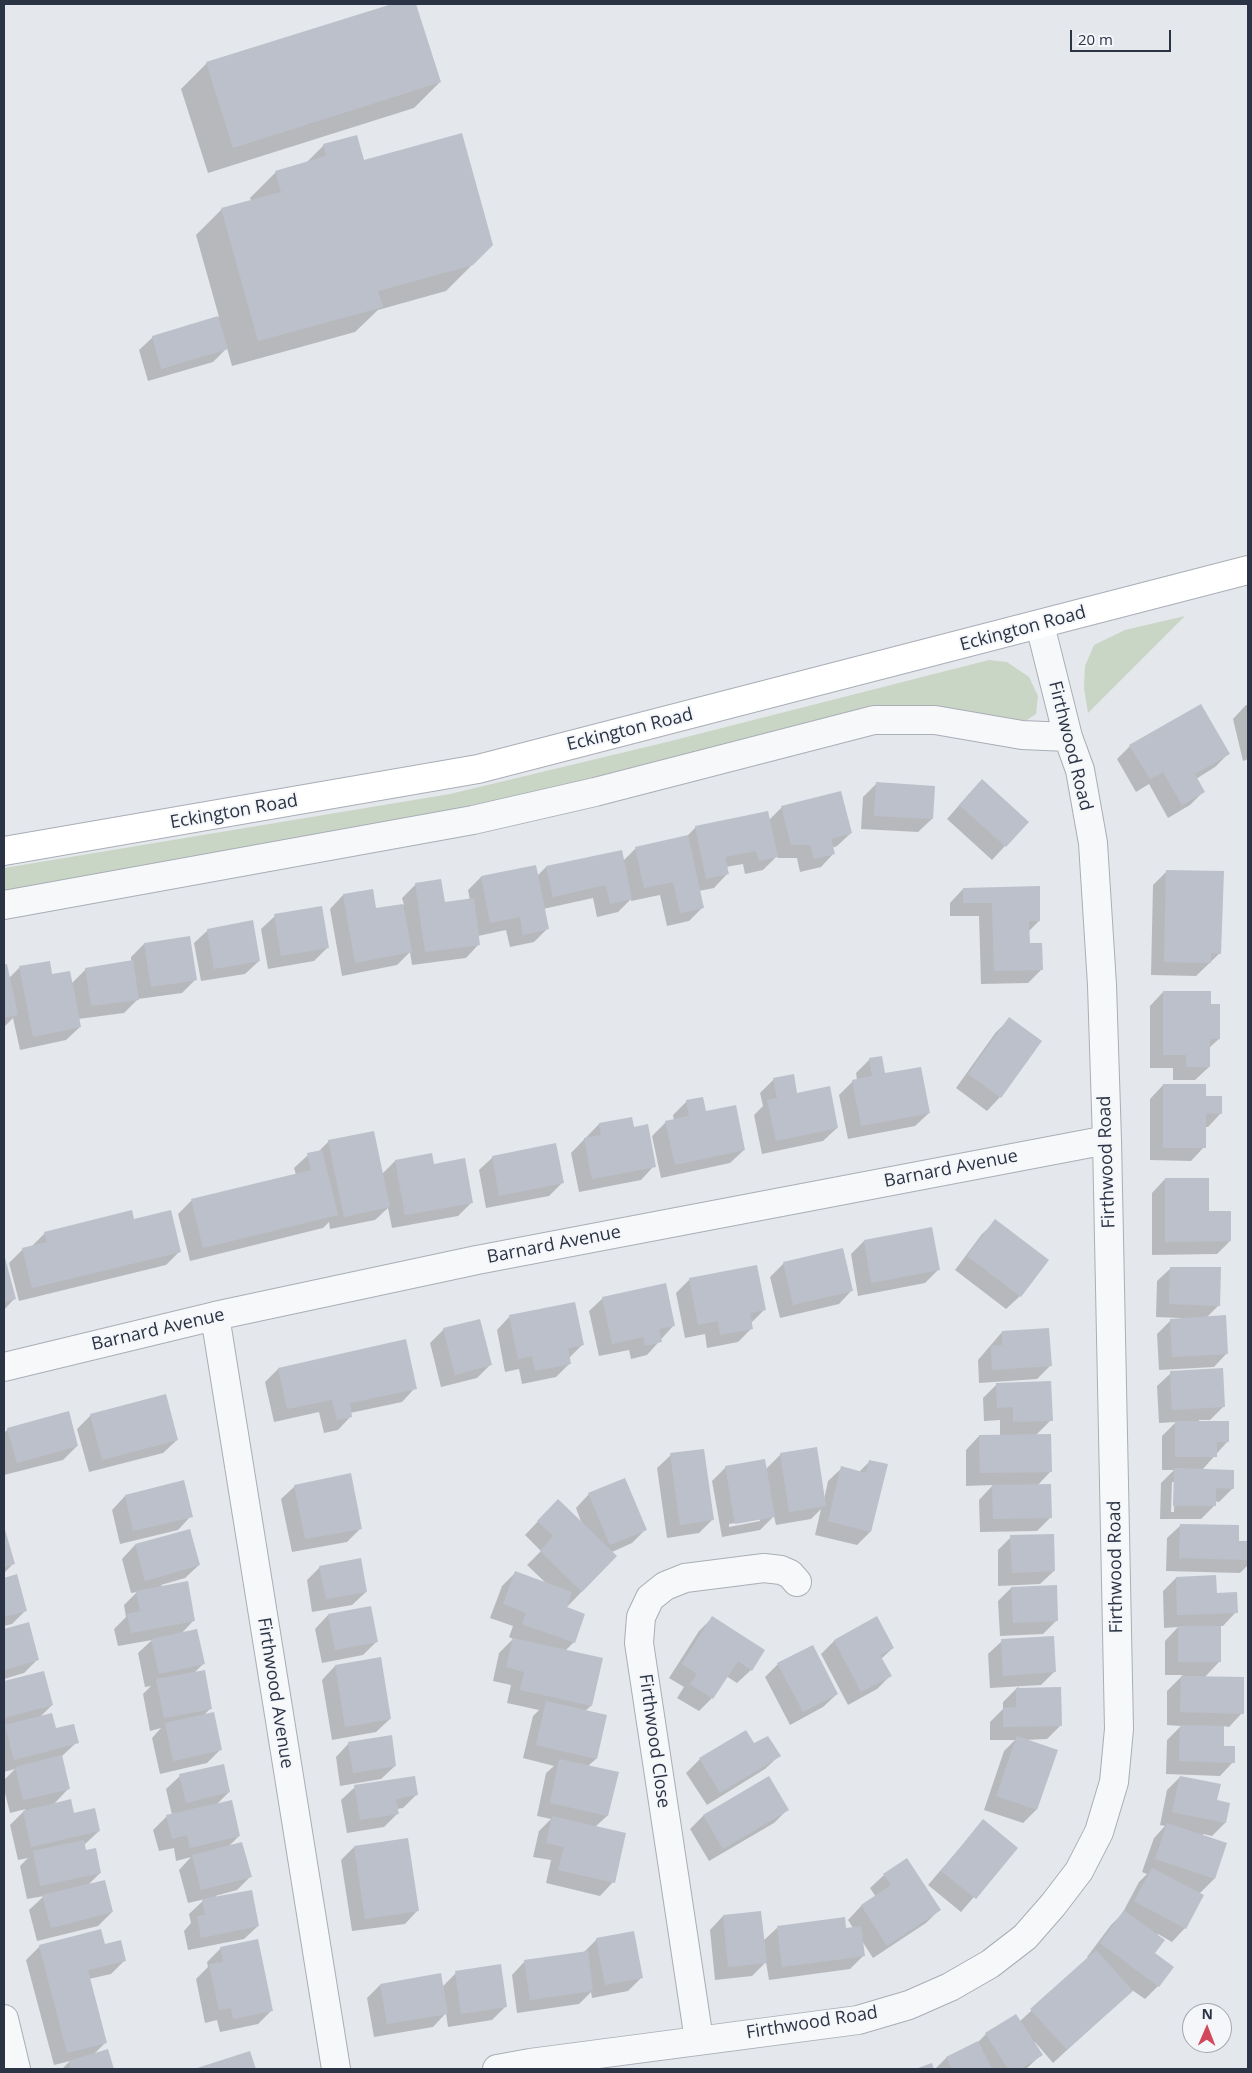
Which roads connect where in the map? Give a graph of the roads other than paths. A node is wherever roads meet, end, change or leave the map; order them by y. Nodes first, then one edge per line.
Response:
1 (1248, 570) edge
2 (1040, 625) junction
3 (1068, 737) junction
4 (4, 851) edge
5 (4, 905) edge
6 (1107, 1140) junction
7 (216, 1316) junction
8 (4, 1367) edge
9 (797, 1582) dead end
10 (4, 2019) edge
11 (699, 2040) junction
12 (16, 2069) edge
13 (336, 2069) edge
14 (497, 2069) edge

1 - 2 main road, Eckington Road
2 - 3 street, Firthwood Road
2 - 4 main road, Eckington Road
3 - 5 street
3 - 6 street, Firthwood Road
6 - 7 street, Barnard Avenue
6 - 11 street, Firthwood Road
7 - 8 street, Barnard Avenue
7 - 13 street, Firthwood Avenue
9 - 11 street, Firthwood Close
10 - 12 street
11 - 14 street, Firthwood Road

